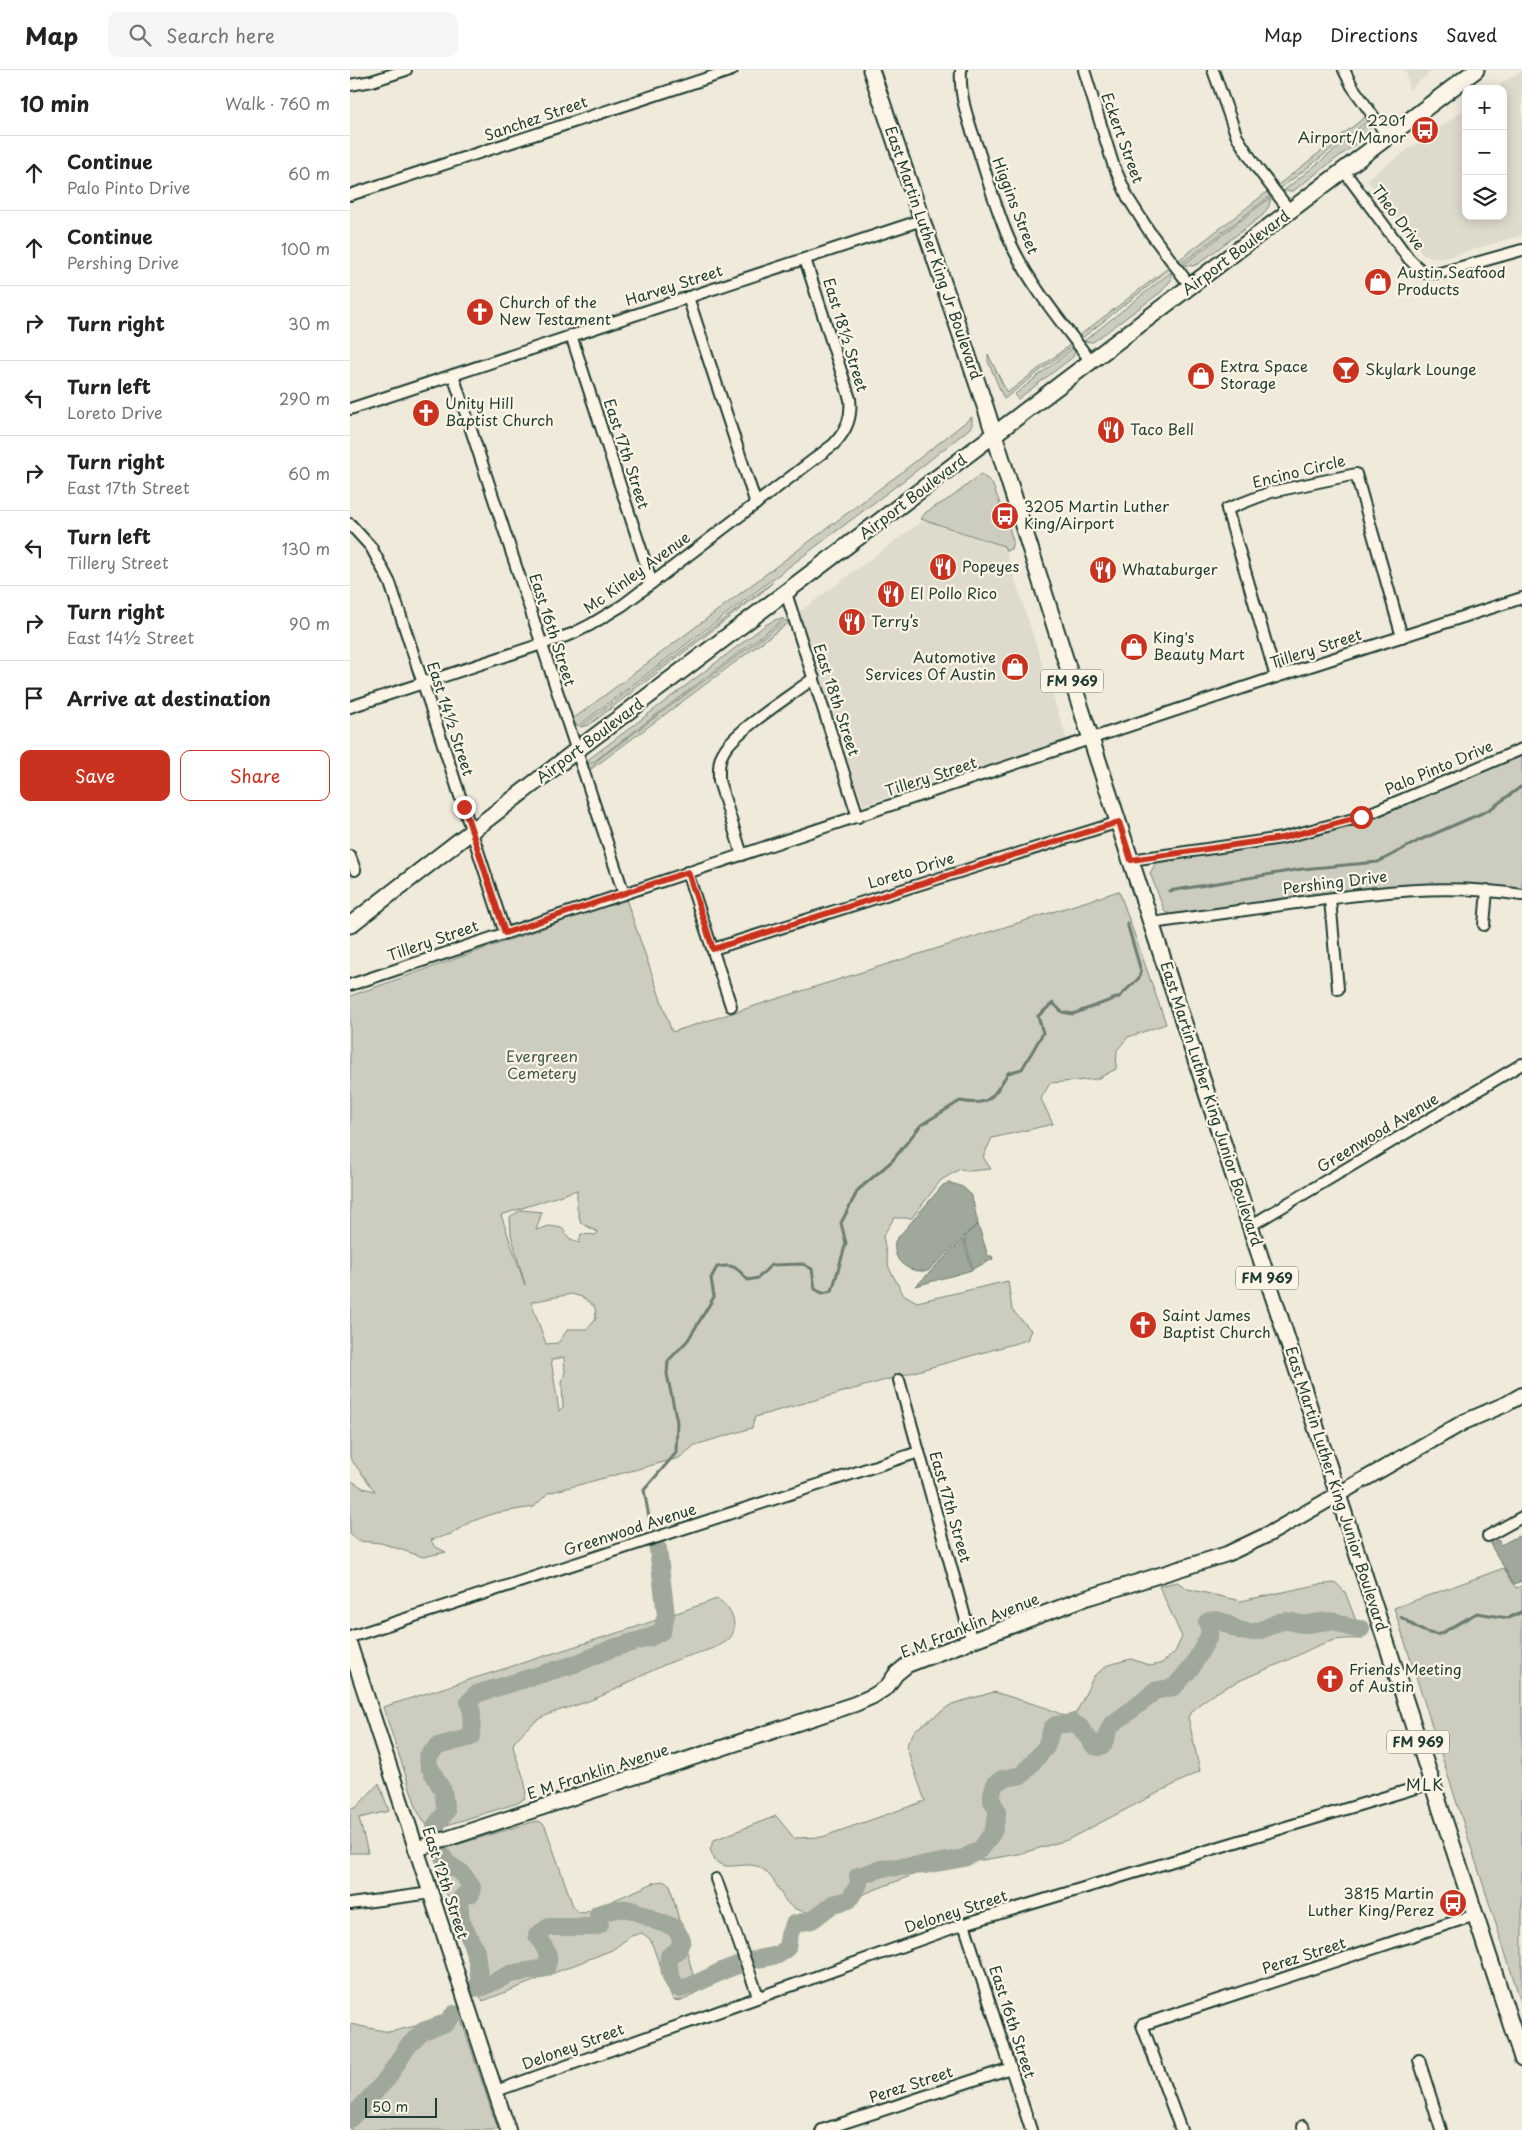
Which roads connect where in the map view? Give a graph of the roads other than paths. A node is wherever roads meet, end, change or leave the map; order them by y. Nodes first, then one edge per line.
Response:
1 (406, 70) edge
2 (732, 70) edge
3 (871, 70) edge
4 (961, 70) edge
5 (1084, 70) edge
6 (1213, 70) edge
7 (1344, 70) edge
8 (1476, 70) edge
9 (350, 85) edge
10 (1388, 137) junction
11 (1344, 170) junction
12 (350, 195) edge
13 (1290, 212) junction
14 (922, 220) junction
15 (1522, 250) edge
16 (805, 259) junction
17 (1191, 287) junction
18 (688, 297) junction
19 (571, 335) junction
20 (1092, 363) junction
21 (453, 374) junction
22 (350, 409) edge
23 (849, 420) joint
24 (994, 436) junction
25 (756, 504) junction
26 (350, 524) edge
27 (652, 583) junction
28 (786, 593) junction
29 (1522, 598) edge
30 (1402, 637) junction
31 (540, 644) junction
32 (1276, 677) junction
33 (814, 678) junction
34 (423, 685) junction
35 (350, 707) edge
36 (1091, 740) junction
37 (1522, 749) edge
38 (577, 750) junction
39 (858, 817) junction
40 (1119, 822) junction
41 (471, 831) junction
42 (742, 855) junction
43 (350, 856) edge
44 (1131, 860) junction
45 (354, 870) dead end
46 (688, 872) junction
47 (1488, 890) junction
48 (624, 894) junction
49 (1522, 896) edge
50 (1330, 899) junction
51 (1152, 923) junction
52 (350, 925) edge
53 (1484, 925) dead end
54 (505, 933) junction
55 (713, 949) junction
56 (350, 985) edge
57 (1338, 989) dead end
58 (731, 1006) dead end
59 (1522, 1064) edge
60 (1250, 1226) junction
61 (899, 1380) dead end
62 (1522, 1395) edge
63 (919, 1452) junction
64 (1338, 1495) junction
65 (1522, 1517) edge
66 (1488, 1536) dead end
67 (350, 1637) edge
68 (972, 1642) junction
69 (350, 1646) edge
70 (1432, 1783) junction
71 (416, 1849) junction
72 (716, 1879) dead end
73 (431, 1893) junction
74 (350, 1904) edge
75 (1475, 1915) junction
76 (964, 1924) junction
77 (758, 1996) junction
78 (1522, 2058) edge
79 (1419, 2060) dead end
80 (1011, 2068) junction
81 (496, 2091) junction
82 (508, 2130) edge
83 (822, 2130) edge
84 (1031, 2130) edge
85 (1180, 2130) edge
86 (1441, 2130) edge

1 - 9 street
2 - 12 street, Sanchez Street
3 - 14 main road, East Martin Luther King Jr Boulevard
4 - 20 street, Higgins Street
5 - 17 street, Eckert Street
6 - 13 street
7 - 10 street
8 - 10 main road, Airport Boulevard
10 - 11 main road, Airport Boulevard
11 - 13 main road, Airport Boulevard
11 - 15 street, Theo Drive
13 - 17 main road, Airport Boulevard
14 - 16 street, Harvey Street
14 - 24 main road, East Martin Luther King Jr Boulevard
16 - 18 street, Harvey Street
16 - 23 street, East 18½ Street
17 - 20 main road, Airport Boulevard
18 - 19 street, Harvey Street
18 - 25 street
19 - 21 street, Harvey Street
19 - 27 street, East 17th Street
20 - 24 main road, Airport Boulevard
21 - 22 street, Harvey Street
21 - 31 street, East 16th Street
23 - 25 street, Mc Kinley Avenue
24 - 28 main road, Airport Boulevard
24 - 36 main road, East Martin Luther King Junior Boulevard / FM 969
25 - 27 street, Mc Kinley Avenue
26 - 34 street, East 14½ Street
27 - 31 street, Mc Kinley Avenue
28 - 33 street, East 18th Street
28 - 38 main road, Airport Boulevard
29 - 30 street, Tillery Street
30 - 32 street, Tillery Street
30 - 32 street, Encino Circle
31 - 34 street, Mc Kinley Avenue
31 - 38 street, East 16th Street
32 - 36 street, Tillery Street
33 - 39 street, East 18th Street
33 - 42 street
34 - 35 street, Mc Kinley Avenue
34 - 41 street, East 14½ Street
36 - 39 street, Tillery Street
36 - 40 main road, East Martin Luther King Junior Boulevard / FM 969
37 - 44 street, Palo Pinto Drive
38 - 41 main road, Airport Boulevard
38 - 48 street, East 16th Street
39 - 42 street, Tillery Street
40 - 44 main road, East Martin Luther King Junior Boulevard / FM 969
40 - 55 street, Loreto Drive
41 - 52 main road, Airport Boulevard
41 - 54 street, East 14½ Street
42 - 46 street, Tillery Street
43 - 45 street
44 - 51 main road, East Martin Luther King Junior Boulevard / FM 969
46 - 48 street, Tillery Street
46 - 55 street
47 - 49 street, Pershing Drive
47 - 50 street, Pershing Drive
47 - 53 street
48 - 54 street, Tillery Street
50 - 51 street, Pershing Drive
50 - 57 street
51 - 60 main road, East Martin Luther King Junior Boulevard / FM 969
54 - 56 street, Tillery Street
55 - 58 street
59 - 60 street, Greenwood Avenue
60 - 64 main road, East Martin Luther King Junior Boulevard / FM 969
61 - 63 street, East 17th Street
62 - 64 street, E M Franklin Avenue
63 - 67 street, Greenwood Avenue
63 - 68 street, East 17th Street
64 - 68 street, E M Franklin Avenue
64 - 70 main road, East Martin Luther King Junior Boulevard / FM 969
65 - 66 street
68 - 71 street, E M Franklin Avenue
69 - 71 street, East 12th Street
70 - 75 main road, East Martin Luther King Junior Boulevard / FM 969
70 - 76 street, Deloney Street
71 - 73 street, East 12th Street
72 - 77 street
73 - 74 street
73 - 81 street, East 12th Street
75 - 78 main road, East Martin Luther King Junior Boulevard / FM 969
75 - 85 street, Perez Street
76 - 77 street, Deloney Street
76 - 80 street, East 16th Street
77 - 81 street, Deloney Street
79 - 86 street
80 - 83 street, Perez Street
80 - 84 street, East 16th Street
81 - 82 street, East 12th Street

